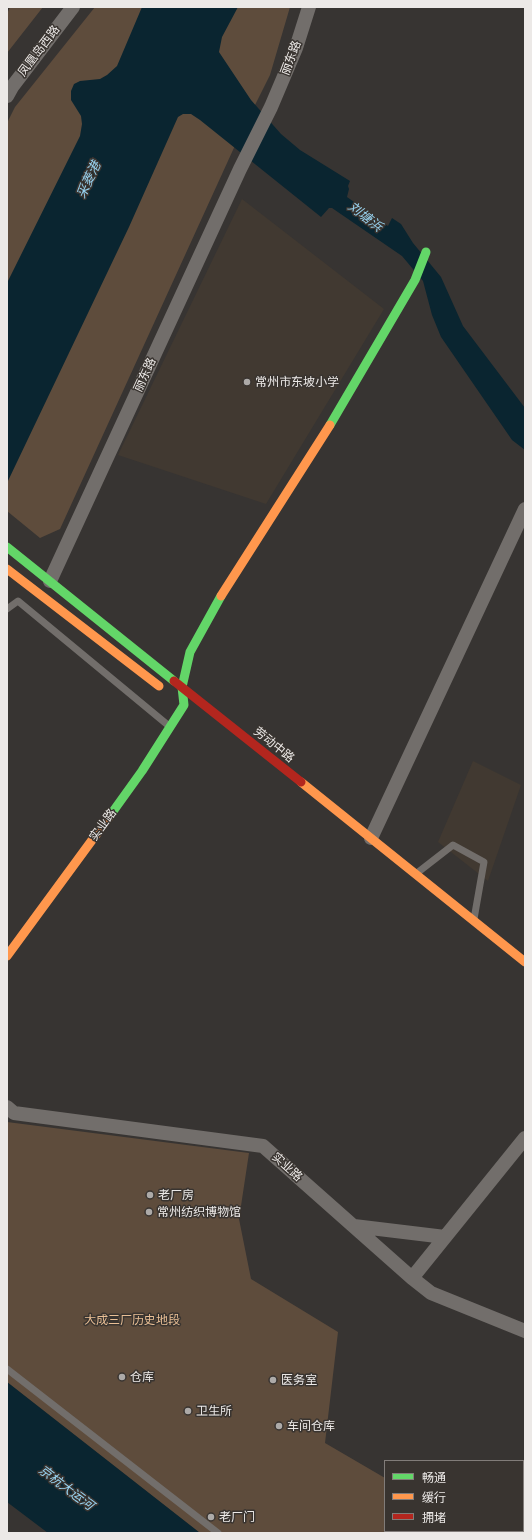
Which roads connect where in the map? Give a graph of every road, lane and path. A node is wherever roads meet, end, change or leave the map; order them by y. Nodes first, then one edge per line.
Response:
1 (73, 7) edge
2 (308, 7) edge
3 (7, 96) edge
4 (426, 252) dead end
5 (525, 509) edge
6 (7, 547) edge
7 (7, 569) edge
8 (50, 581) junction
9 (7, 609) edge
10 (182, 687) junction
11 (187, 707) junction
12 (170, 727) junction
13 (371, 838) junction
14 (416, 874) junction
15 (474, 921) junction
16 (7, 956) edge
17 (525, 962) edge
18 (7, 1107) edge
19 (525, 1138) edge
20 (354, 1226) junction
21 (445, 1237) junction
22 (412, 1278) junction
23 (525, 1332) edge
24 (7, 1369) edge
25 (218, 1533) edge

1 - 3 street, 凤凰岛西路
2 - 8 street, 丽东路
4 - 10 main road
5 - 13 street
6 - 8 main road, 劳动中路
7 - 11 main road
8 - 10 main road, 劳动中路
9 - 12 lane
10 - 11 main road
10 - 13 main road, 劳动中路
11 - 12 main road, 实业路
12 - 16 main road, 实业路
13 - 14 main road, 劳动中路
14 - 15 main road, 劳动中路
14 - 15 lane
15 - 17 main road, 劳动中路
18 - 20 street, 实业路
19 - 21 street
20 - 21 street
20 - 22 street, 实业路
21 - 22 street
22 - 23 street, 实业路
24 - 25 lane

